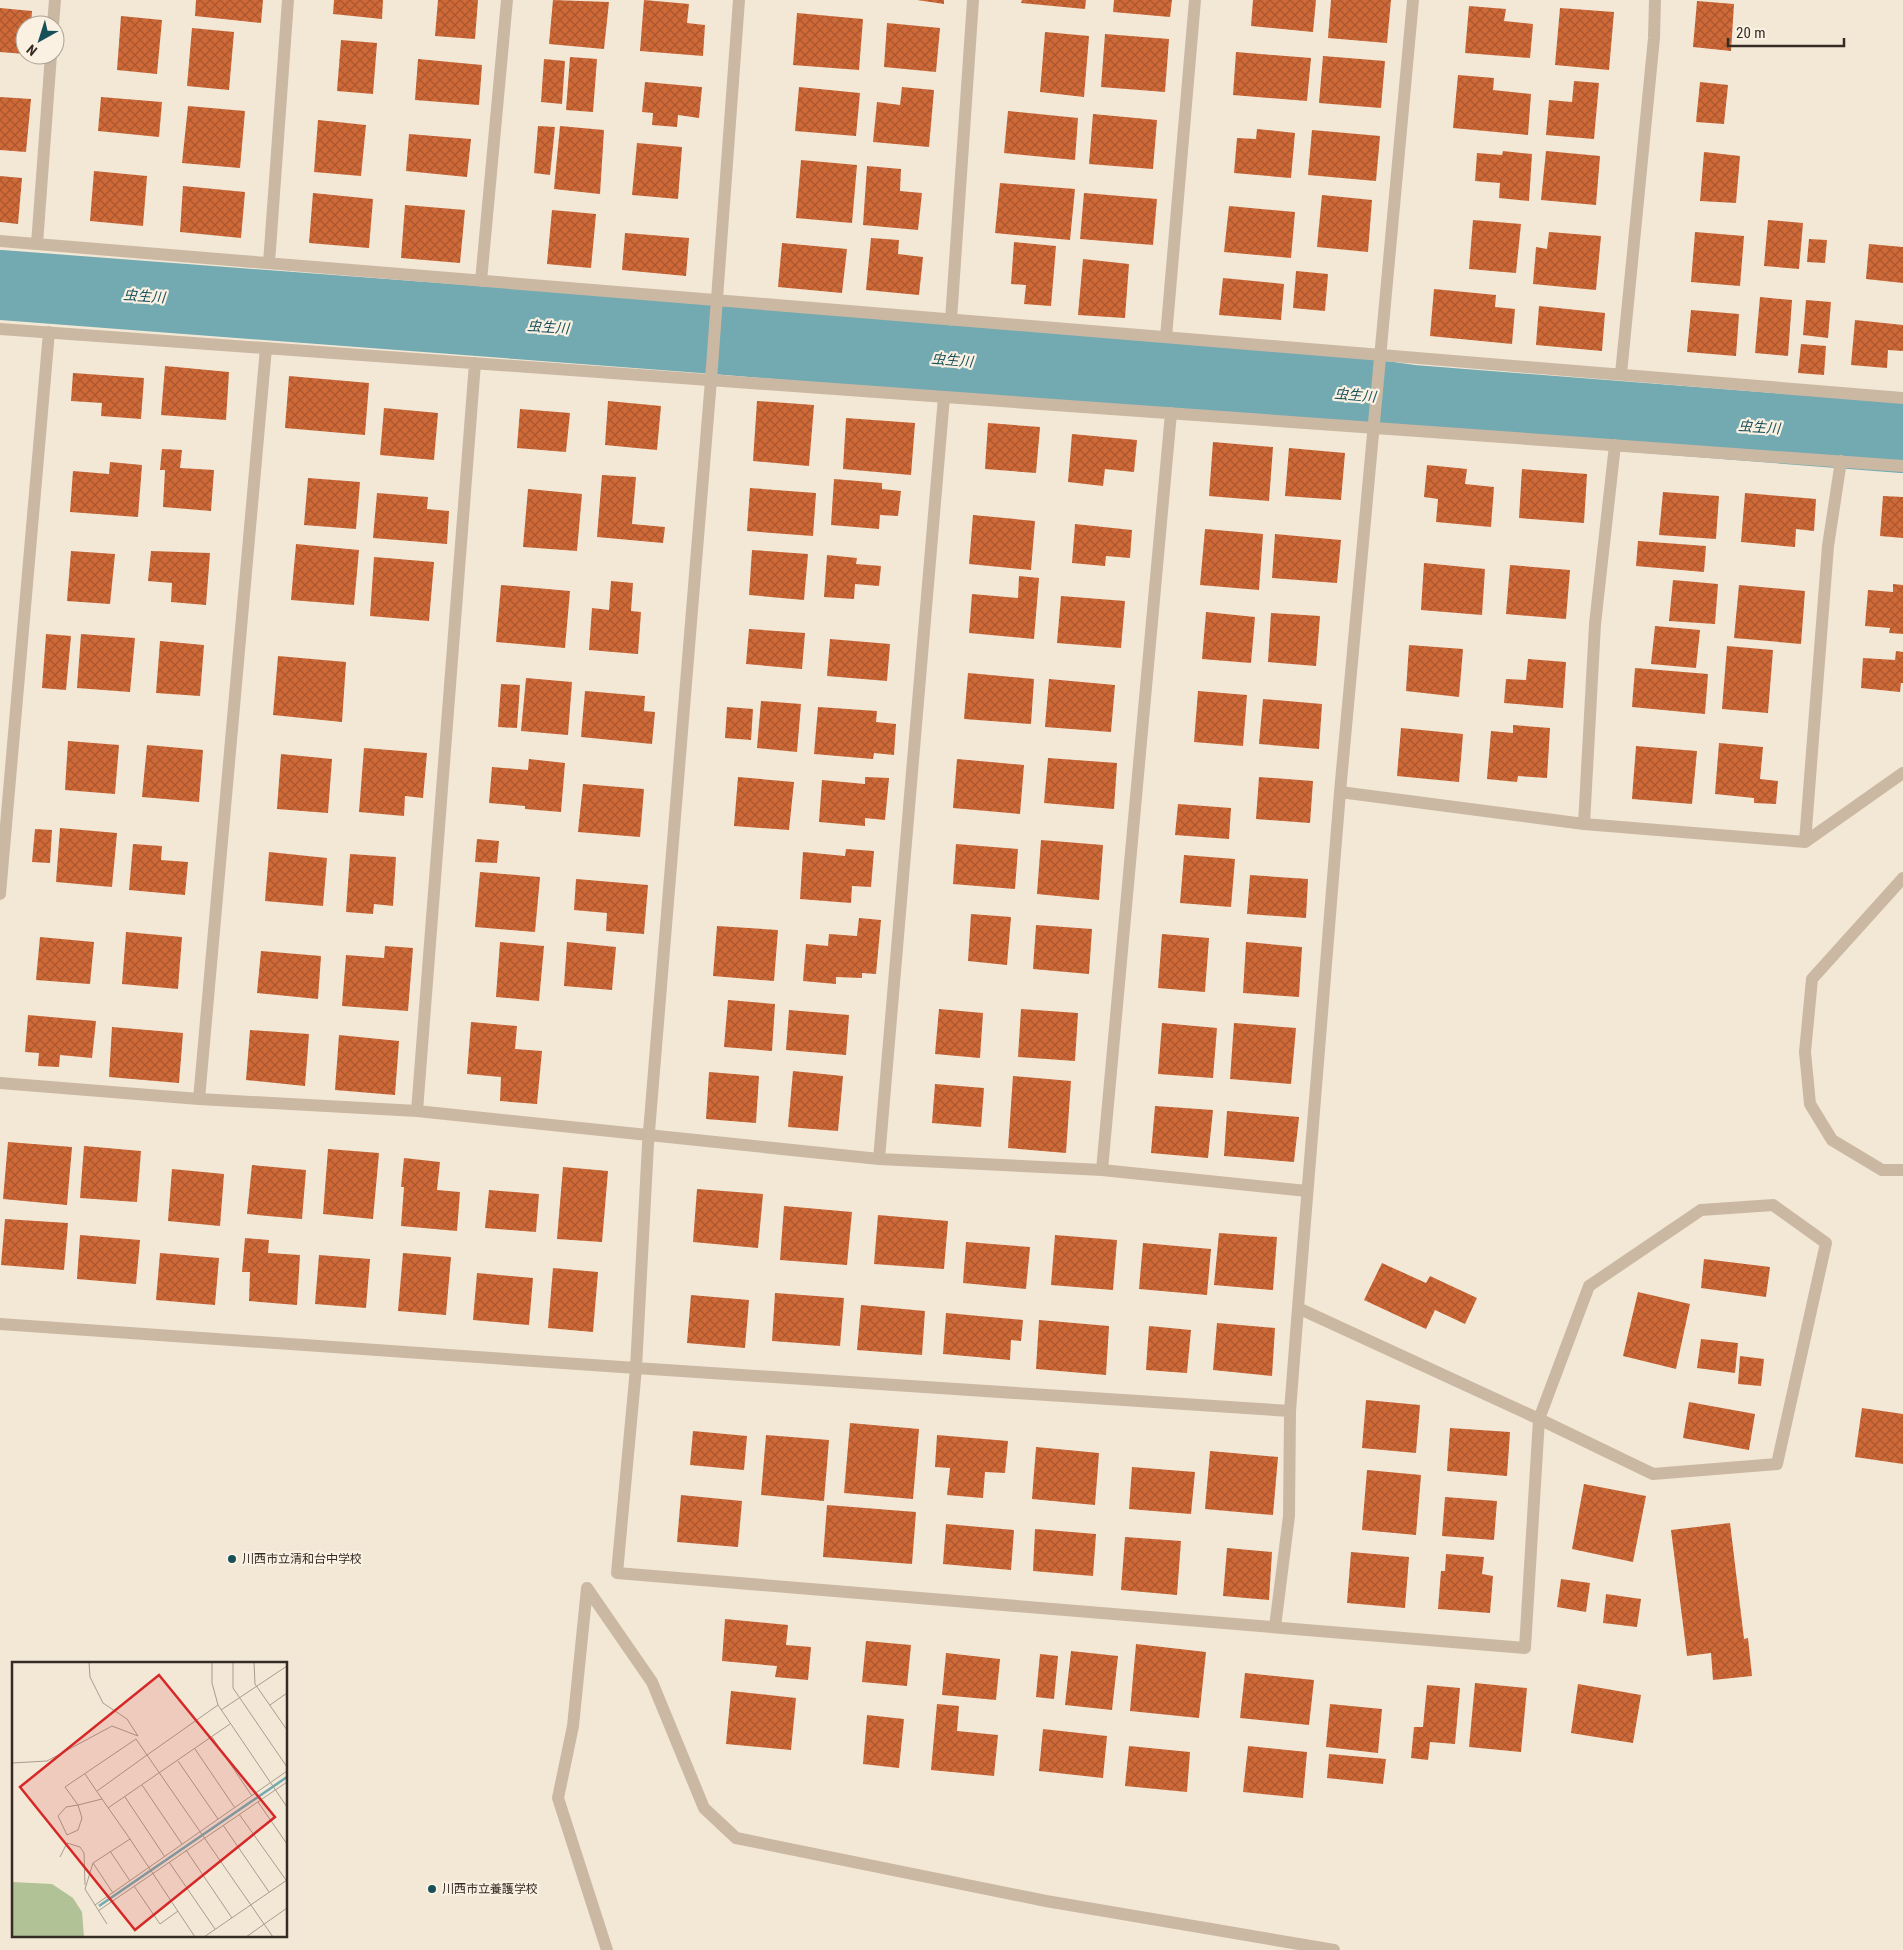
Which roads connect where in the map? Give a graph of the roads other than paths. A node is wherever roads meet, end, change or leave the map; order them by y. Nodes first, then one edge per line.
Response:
1 (55, 0) edge
2 (288, 0) edge
3 (507, 0) edge
4 (739, 0) edge
5 (973, 0) edge
6 (1195, 0) edge
7 (1413, 0) edge
8 (1655, 0) edge
9 (54, 15) edge
10 (50, 65) edge
11 (0, 241) edge
12 (37, 244) junction
13 (269, 263) junction
14 (481, 281) junction
15 (717, 300) junction
16 (951, 320) junction
17 (0, 329) edge
18 (49, 332) junction
19 (1166, 337) junction
20 (266, 348) junction
21 (1380, 355) junction
22 (476, 363) junction
23 (1622, 374) junction
24 (712, 380) junction
25 (944, 396) junction
26 (1903, 398) edge
27 (1171, 413) junction
28 (1374, 428) junction
29 (1616, 445) junction
30 (1841, 461) junction
31 (1903, 466) edge
32 (1903, 773) edge
33 (1340, 792) junction
34 (1584, 824) junction
35 (1805, 842) junction
36 (1903, 878) edge
37 (0, 894) edge
38 (0, 1083) edge
39 (199, 1099) junction
40 (417, 1111) junction
41 (649, 1134) junction
42 (879, 1159) junction
43 (1102, 1170) junction
44 (1903, 1170) edge
45 (1307, 1191) junction
46 (1298, 1308) junction
47 (0, 1324) edge
48 (636, 1368) junction
49 (1290, 1410) junction
50 (1539, 1419) junction
51 (1275, 1627) junction
52 (607, 1950) edge
53 (1334, 1950) edge

1 - 9 street
2 - 13 street
3 - 14 street
4 - 15 street
5 - 16 street
6 - 19 street
7 - 21 street
8 - 23 street
10 - 12 street
11 - 12 street
12 - 13 street
13 - 14 street
14 - 15 street
15 - 16 street
15 - 24 street
16 - 19 street
17 - 18 street
18 - 20 street
18 - 37 street
19 - 21 street
20 - 22 street
20 - 39 street
21 - 23 street
21 - 28 street
22 - 24 street
22 - 40 street
23 - 26 street
24 - 25 street
24 - 41 street
25 - 27 street
25 - 42 street
27 - 28 street
27 - 43 street
28 - 29 street
28 - 33 street
29 - 30 street
29 - 34 street
30 - 31 street
30 - 35 street
32 - 35 street
33 - 34 street
33 - 45 street
34 - 35 street
36 - 44 street
38 - 39 street
39 - 40 street
40 - 41 street
41 - 42 street
41 - 48 street
42 - 43 street
43 - 45 street
45 - 46 street
46 - 49 street
46 - 50 street
47 - 48 street
48 - 49 street
48 - 51 street
49 - 51 street
50 - 50 street
50 - 51 street
52 - 53 street

